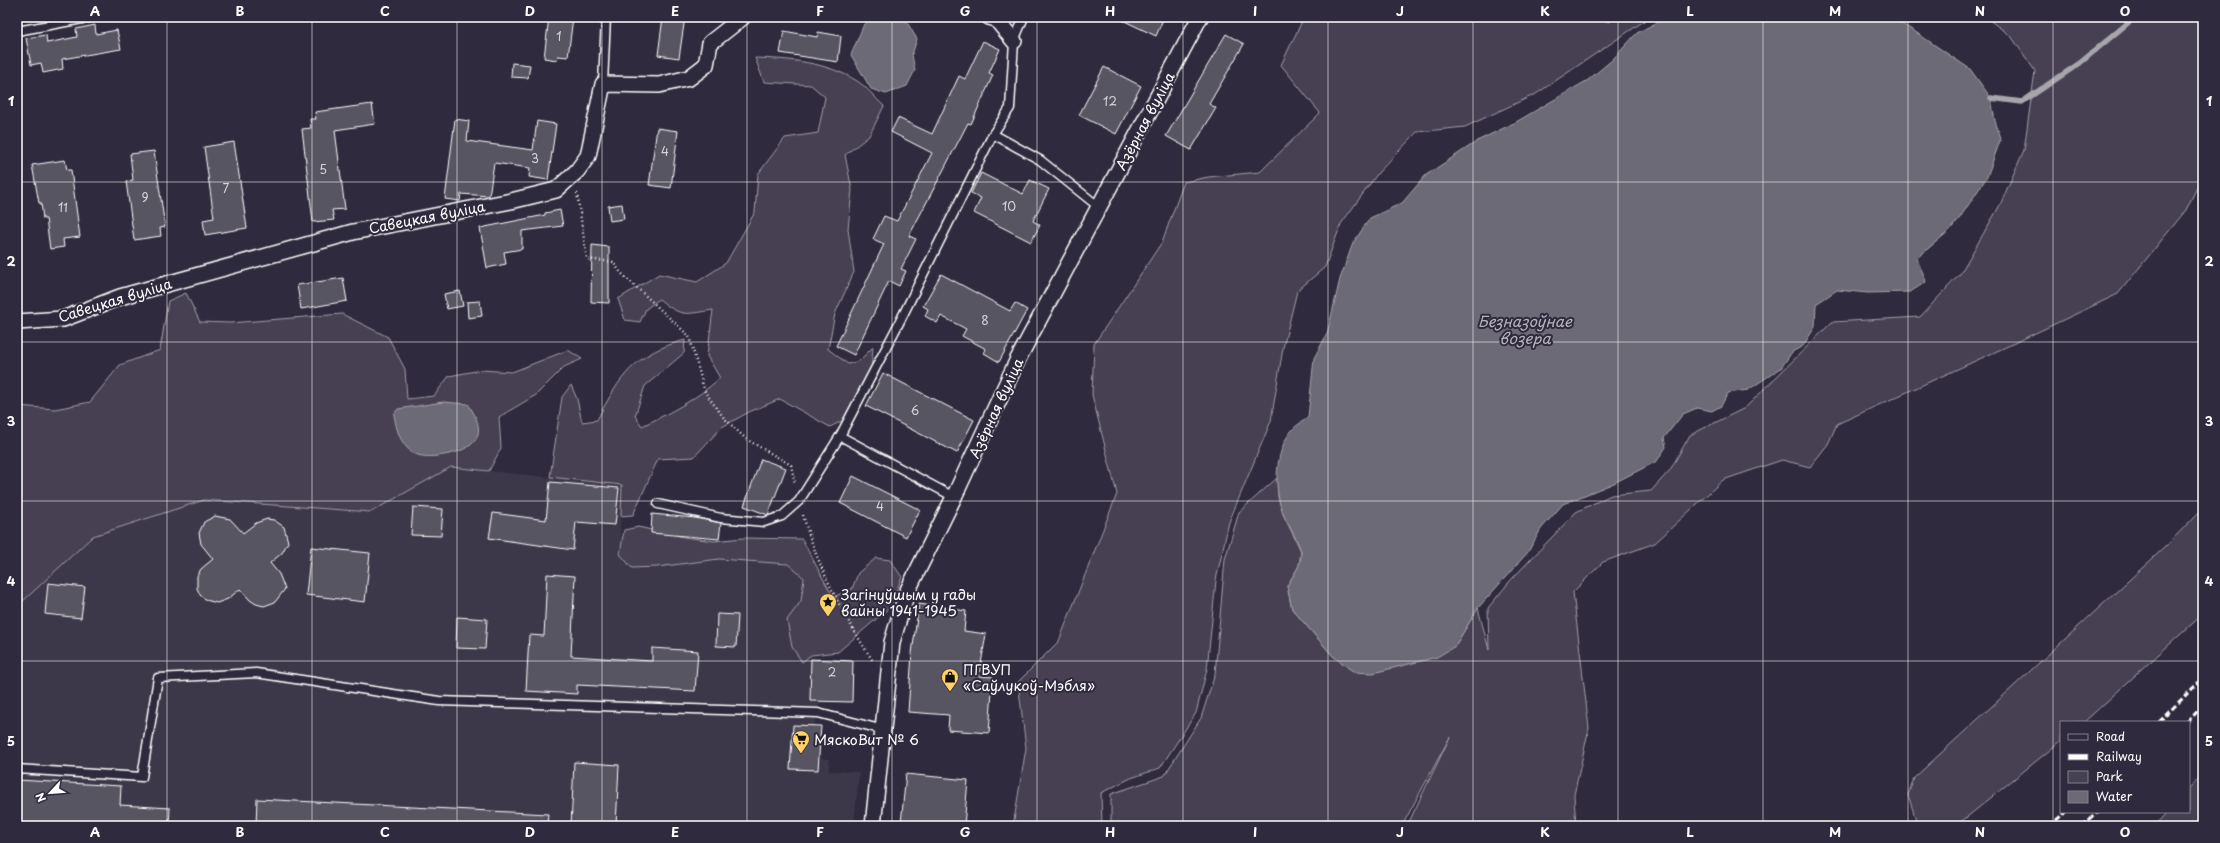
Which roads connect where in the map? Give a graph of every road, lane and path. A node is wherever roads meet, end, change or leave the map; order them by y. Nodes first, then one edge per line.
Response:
1 (92, 17) edge
2 (606, 17) edge
3 (743, 17) edge
4 (989, 17) edge
5 (1024, 17) edge
6 (1200, 17) edge
7 (17, 31) edge
8 (1014, 41) junction
9 (603, 84) junction
10 (993, 134) junction
11 (574, 174) junction
12 (1099, 207) junction
13 (17, 322) edge
14 (840, 436) junction
15 (954, 497) junction
16 (799, 501) junction
17 (658, 504) dead end
18 (888, 683) junction
19 (884, 730) junction
20 (17, 769) edge
21 (873, 826) edge

1 - 7 lane
2 - 9 lane
3 - 9 street
4 - 8 street
5 - 8 lane
6 - 12 street, Азёрная вуліца
8 - 10 lane
9 - 11 street, Савецкая вуліца
10 - 12 lane
10 - 14 lane
11 - 13 street, Савецкая вуліца
11 - 16 path
12 - 15 street, Азёрная вуліца
14 - 15 lane
14 - 16 lane
15 - 18 street, Азёрная вуліца
16 - 17 lane
16 - 18 path
18 - 19 street, Азёрная вуліца
19 - 20 lane
19 - 21 street, Азёрная вуліца

